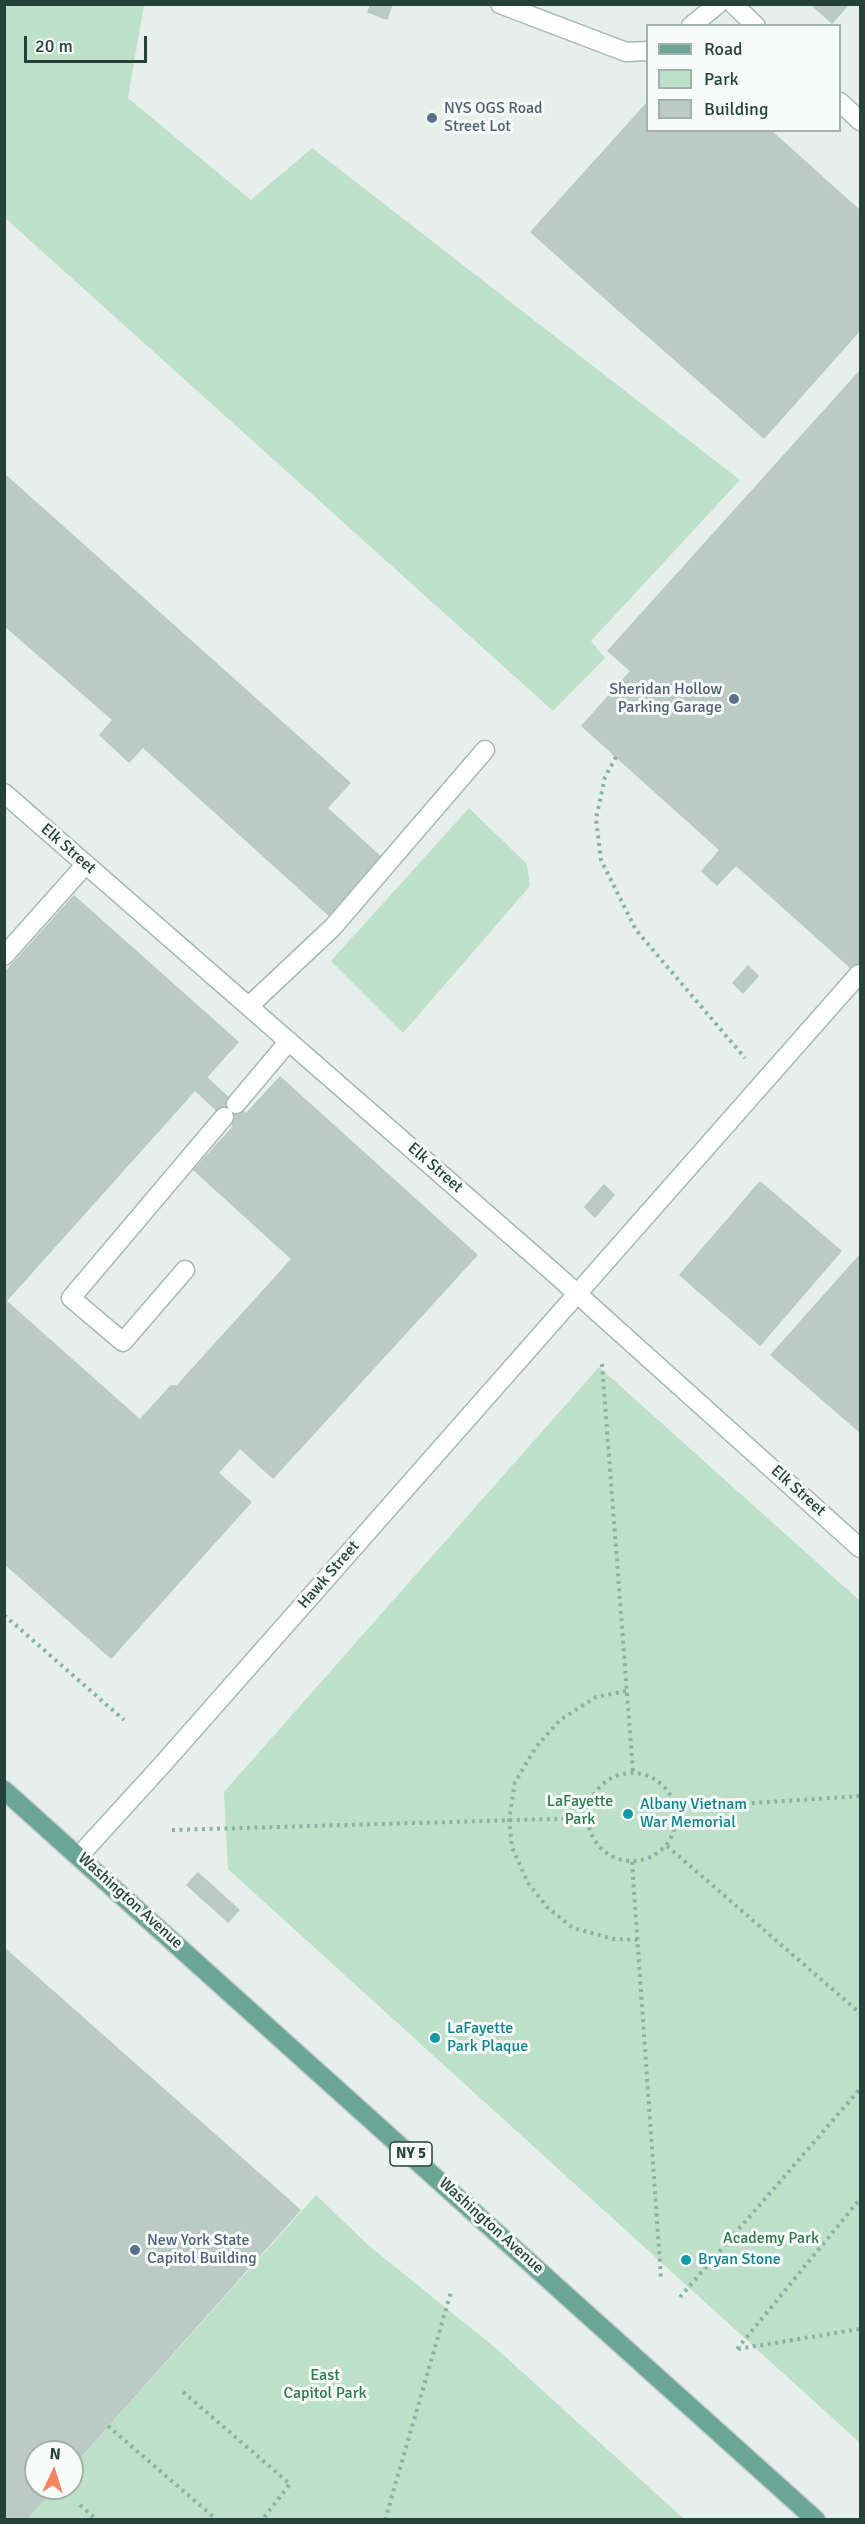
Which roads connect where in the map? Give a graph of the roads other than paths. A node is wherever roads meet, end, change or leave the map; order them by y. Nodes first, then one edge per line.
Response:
1 (500, 4) edge
2 (718, 4) edge
3 (733, 4) edge
4 (693, 24) edge
5 (754, 24) edge
6 (646, 51) edge
7 (841, 103) edge
8 (861, 121) edge
9 (486, 750) dead end
10 (4, 793) edge
11 (86, 864) junction
12 (4, 956) edge
13 (859, 974) dead end
14 (249, 1006) junction
15 (289, 1041) junction
16 (185, 1270) dead end
17 (578, 1293) junction
18 (861, 1548) edge
19 (4, 1790) edge
20 (79, 1856) junction
21 (816, 2520) edge

1 - 6 street
2 - 4 street
3 - 5 street
7 - 8 street
9 - 14 street
10 - 11 street, Elk Street
11 - 12 street
11 - 14 street, Elk Street
13 - 17 street, Hawk Street
14 - 15 street, Elk Street
15 - 16 street
15 - 17 street, Elk Street
17 - 18 street, Elk Street
17 - 20 street, Hawk Street
19 - 20 main road, Washington Avenue / NY 5
20 - 21 main road, Washington Avenue / NY 5

